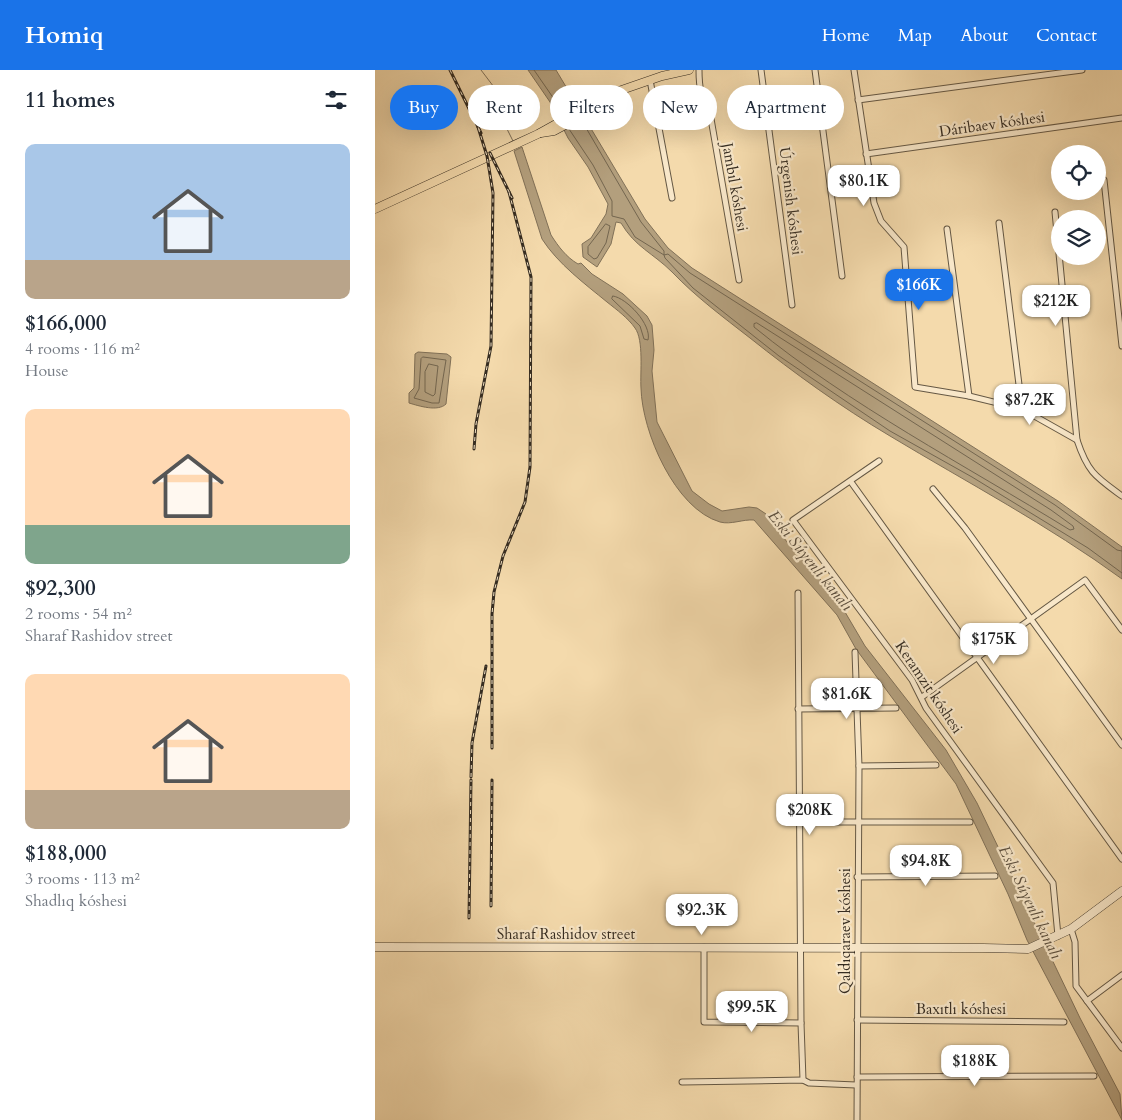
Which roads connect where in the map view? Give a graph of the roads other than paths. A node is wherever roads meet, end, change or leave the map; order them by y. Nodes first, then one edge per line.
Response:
1 (689, 70) edge
2 (699, 70) edge
3 (761, 70) edge
4 (815, 70) edge
5 (854, 70) edge
6 (1081, 70) edge
7 (650, 80) junction
8 (858, 100) junction
9 (1122, 118) edge
10 (866, 154) junction
11 (672, 198) dead end
12 (1106, 198) edge
13 (375, 209) edge
14 (999, 224) dead end
15 (947, 229) dead end
16 (1060, 265) edge
17 (842, 276) dead end
18 (739, 280) dead end
19 (792, 305) dead end
20 (1122, 346) edge
21 (969, 396) junction
22 (1022, 410) junction
23 (1077, 440) junction
24 (879, 461) dead end
25 (851, 482) junction
26 (933, 489) dead end
27 (1122, 496) edge
28 (798, 593) dead end
29 (1030, 619) junction
30 (1122, 630) edge
31 (855, 652) dead end
32 (977, 658) junction
33 (922, 697) junction
34 (896, 708) dead end
35 (798, 709) junction
36 (858, 710) junction
37 (1122, 745) edge
38 (859, 766) junction
39 (937, 766) dead end
40 (799, 822) junction
41 (858, 822) junction
42 (970, 822) dead end
43 (1122, 859) edge
44 (995, 876) dead end
45 (857, 877) junction
46 (1122, 891) edge
47 (1071, 929) junction
48 (1058, 936) junction
49 (375, 947) edge
50 (704, 947) junction
51 (800, 947) junction
52 (857, 947) junction
53 (1122, 975) edge
54 (1087, 1001) junction
55 (857, 1020) junction
56 (1064, 1022) dead end
57 (801, 1023) junction
58 (1122, 1048) edge
59 (1094, 1076) dead end
60 (857, 1077) junction
61 (803, 1080) junction
62 (682, 1082) dead end
63 (857, 1085) junction
64 (857, 1120) edge

1 - 7 main road
2 - 18 street, Jambıl kóshesi
3 - 19 street, Úrgenish kóshesi
4 - 17 street
5 - 8 street
6 - 8 street
7 - 11 street
7 - 13 main road
8 - 10 street
9 - 10 street, Dáribaev kóshesi
10 - 21 street
12 - 20 street
14 - 22 street
15 - 21 street
16 - 23 street
21 - 22 street
22 - 23 street
23 - 27 street
24 - 25 street, Keramzit kóshesi
25 - 32 street
25 - 33 street, Keramzit kóshesi
26 - 29 street
28 - 35 street
29 - 30 street
29 - 32 street
29 - 37 street
31 - 36 street, Qaldıqaraev kóshesi
32 - 33 street
32 - 43 street
33 - 48 street, Keramzit kóshesi
34 - 36 street
35 - 36 street
35 - 40 street
36 - 38 street, Qaldıqaraev kóshesi
38 - 39 street
38 - 41 street, Qaldıqaraev kóshesi
40 - 41 street
40 - 51 street
41 - 42 street
41 - 45 street, Qaldıqaraev kóshesi
44 - 45 street
45 - 52 street, Qaldıqaraev kóshesi
46 - 47 street
47 - 48 street
47 - 54 street
48 - 52 street, Sharaf Rashidov street
49 - 50 street, Sharaf Rashidov street
50 - 51 street, Sharaf Rashidov street
50 - 57 street
51 - 52 street, Sharaf Rashidov street
51 - 57 street
52 - 55 street, Qaldıqaraev kóshesi
53 - 54 street
54 - 58 street
55 - 56 street, Baxıtlı kóshesi
55 - 60 street, Qaldıqaraev kóshesi
57 - 61 street
59 - 60 street
60 - 63 street, Qaldıqaraev kóshesi
61 - 62 street
61 - 63 street
63 - 64 street, Qaldıqaraev kóshesi

